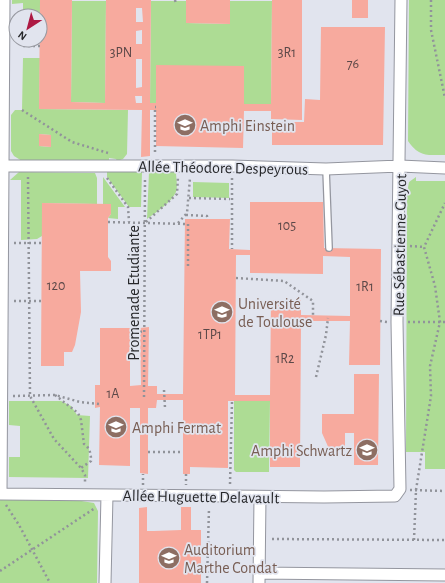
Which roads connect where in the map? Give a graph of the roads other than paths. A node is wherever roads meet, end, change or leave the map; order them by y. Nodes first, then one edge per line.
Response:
1 (4, 0) edge
2 (400, 0) edge
3 (2, 78) edge
4 (1, 166) edge
5 (400, 166) junction
6 (326, 168) junction
7 (445, 168) edge
8 (329, 248) dead end
9 (400, 489) joint
10 (107, 495) junction
11 (1, 496) edge
12 (260, 497) junction
13 (445, 576) edge
14 (259, 578) edge
15 (105, 583) edge

1 - 3 street
2 - 5 street, Rue Sébastienne Guyot
3 - 4 street
4 - 6 street, Allée Théodore Despeyrous
4 - 11 street
5 - 6 street, Allée Théodore Despeyrous
5 - 7 street, Allée Théodore Despeyrous
5 - 9 street, Rue Sébastienne Guyot
6 - 8 lane
9 - 12 street, Allée Huguette Delavault
10 - 11 street, Allée Huguette Delavault
10 - 12 street, Allée Huguette Delavault
10 - 15 street
12 - 14 street
13 - 14 street

